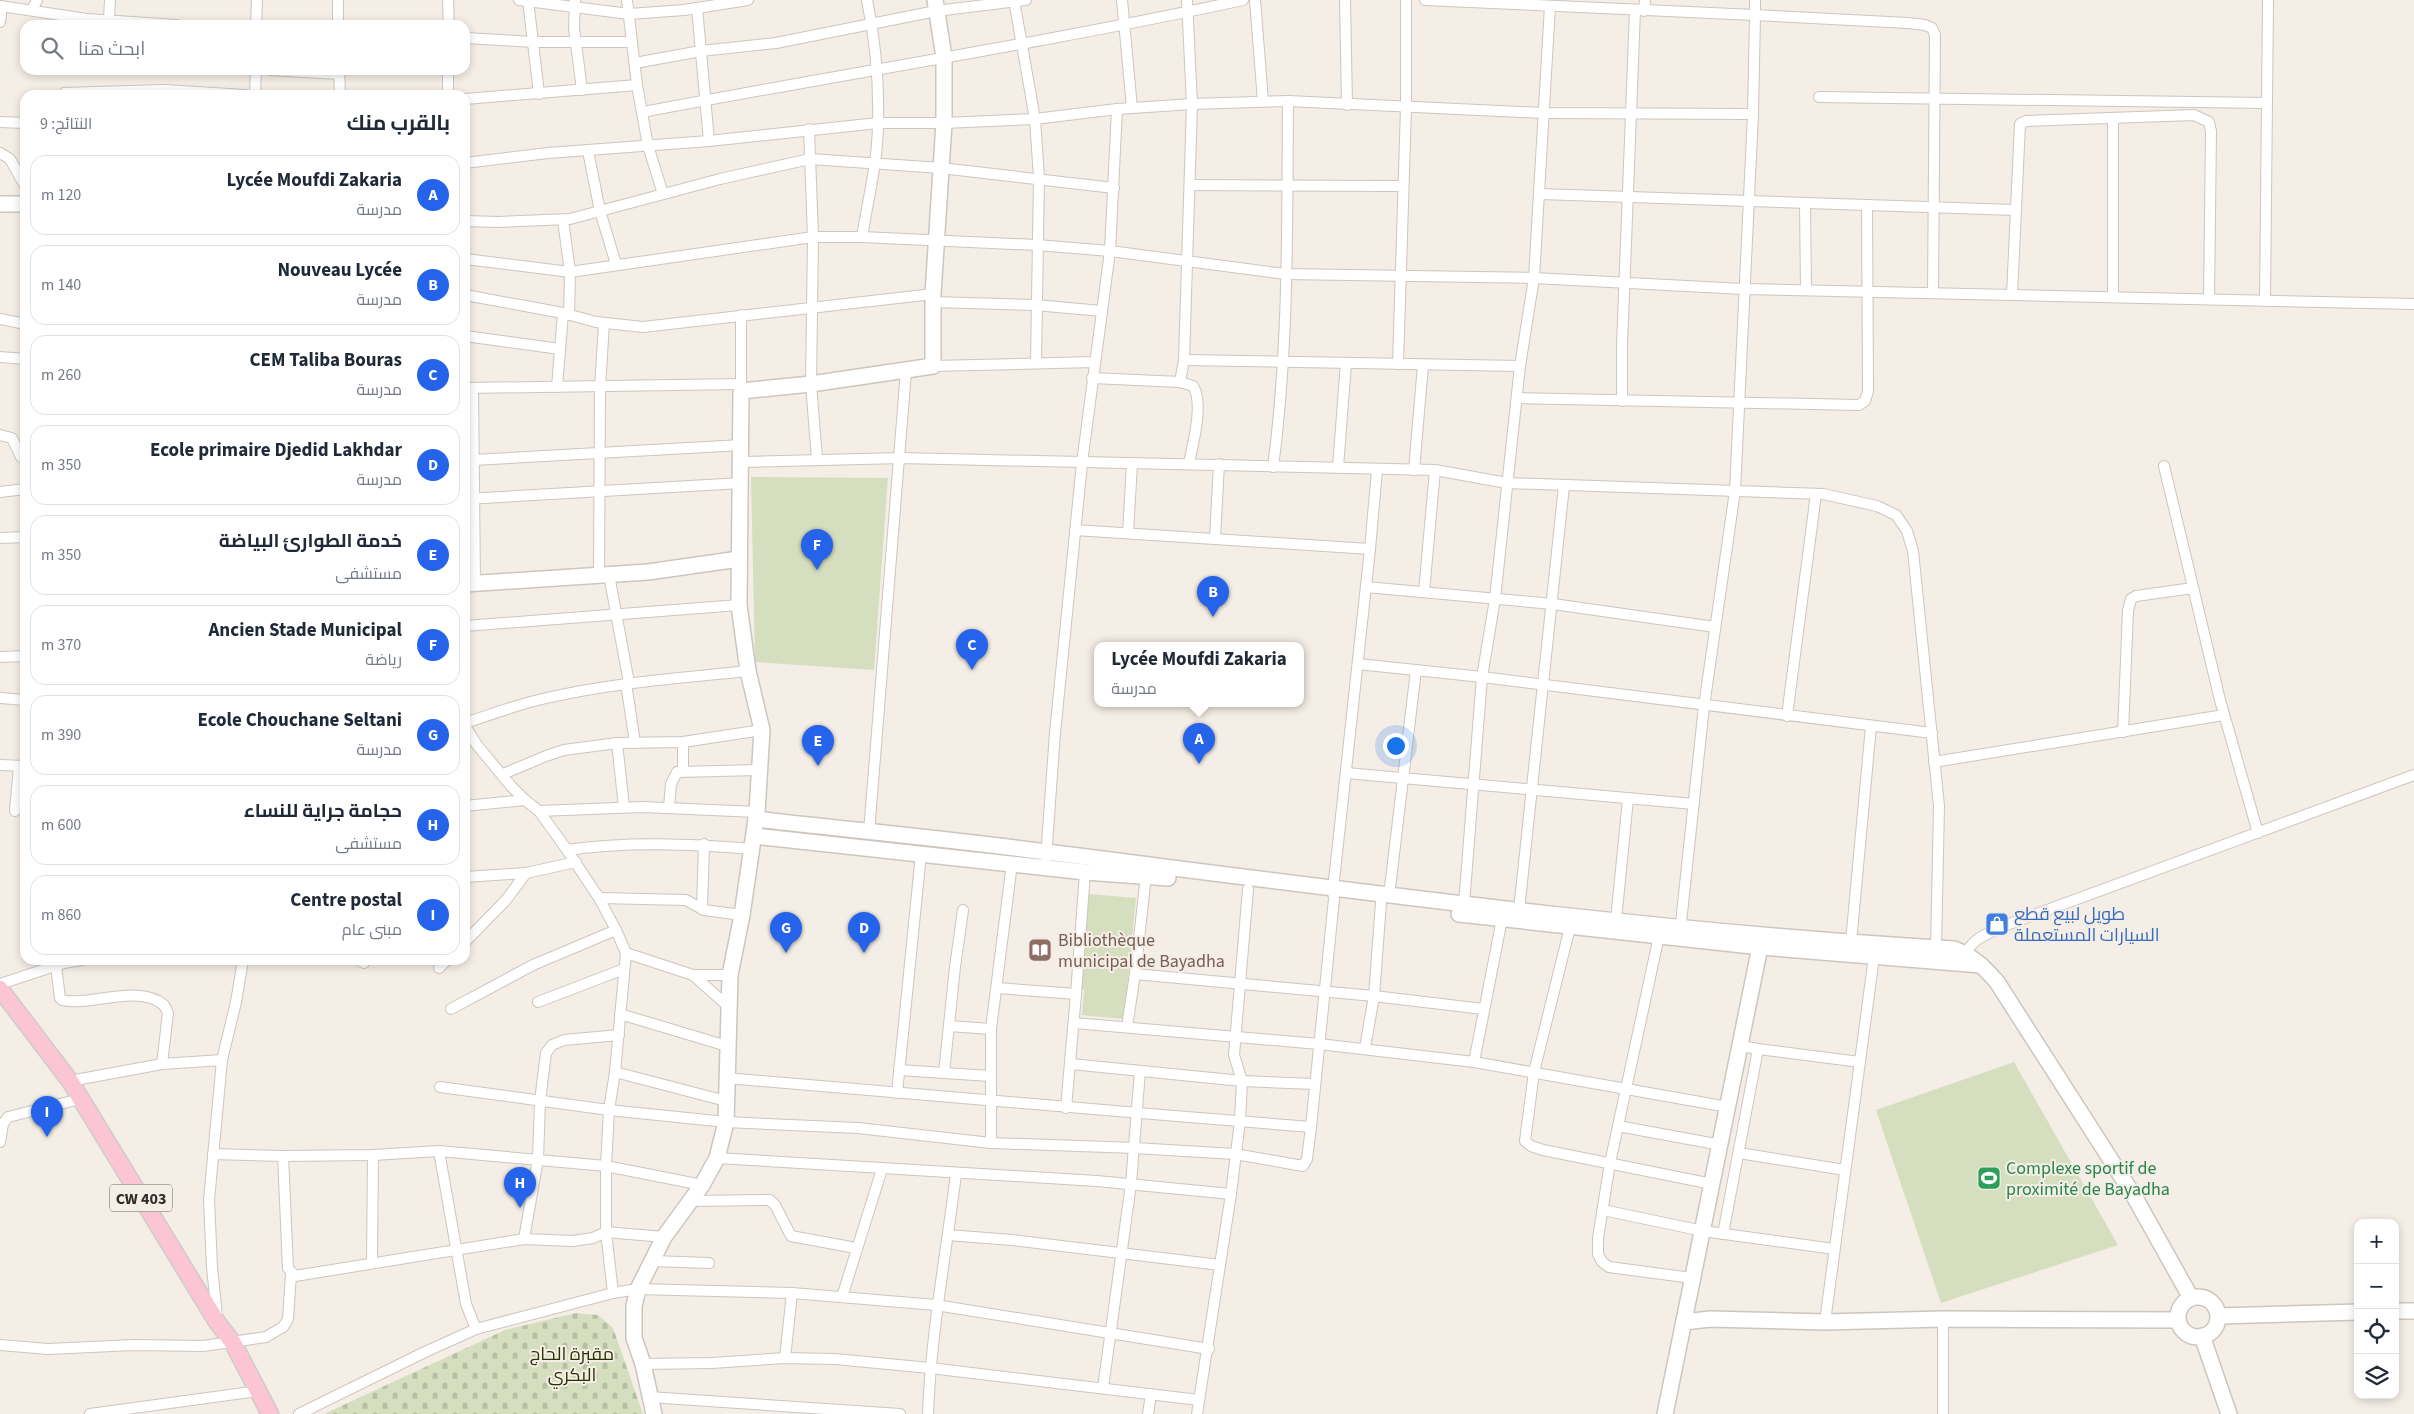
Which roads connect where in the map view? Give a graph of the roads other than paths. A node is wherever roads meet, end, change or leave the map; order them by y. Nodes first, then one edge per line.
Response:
1 (37, 0) edge
2 (110, 0) edge
3 (257, 0) edge
4 (338, 0) edge
5 (448, 0) edge
6 (519, 0) edge
7 (528, 0) edge
8 (627, 0) edge
9 (748, 0) edge
10 (867, 0) edge
11 (1026, 0) edge
12 (1122, 0) edge
13 (1187, 0) edge
14 (1243, 0) edge
15 (1255, 0) edge
16 (1345, 0) edge
17 (1406, 0) edge
18 (1425, 0) edge
19 (1755, 0) edge
20 (2268, 0) edge
21 (1015, 1) edge
22 (1455, 1) edge
23 (726, 2) edge
24 (1534, 3) edge
25 (575, 4) edge
26 (1, 6) edge
27 (936, 6) edge
28 (1550, 6) junction
29 (1642, 7) edge
30 (697, 8) junction
31 (32, 10) junction
32 (1188, 12) junction
33 (629, 14) junction
34 (1755, 15) junction
35 (109, 20) joint
36 (256, 20) edge
37 (338, 20) edge
38 (448, 20) edge
39 (0, 22) edge
40 (1125, 23) junction
41 (872, 24) junction
42 (470, 38) edge
43 (534, 42) junction
44 (576, 42) junction
45 (632, 42) junction
46 (1023, 45) junction
47 (701, 51) junction
48 (944, 57) junction
49 (635, 64) junction
50 (876, 69) junction
51 (256, 75) edge
52 (339, 75) edge
53 (448, 75) edge
54 (637, 86) junction
55 (255, 90) edge
56 (340, 90) edge
57 (448, 90) edge
58 (582, 90) junction
59 (539, 94) junction
60 (1819, 97) dead end
61 (470, 99) edge
62 (707, 100) junction
63 (1935, 100) junction
64 (1263, 101) junction
65 (1288, 101) junction
66 (2268, 103) junction
67 (1192, 104) junction
68 (1347, 105) junction
69 (1132, 108) junction
70 (1406, 108) junction
71 (1117, 109) junction
72 (643, 112) junction
73 (1544, 113) junction
74 (1632, 114) junction
75 (1752, 114) junction
76 (2113, 118) junction
77 (1036, 119) junction
78 (0, 122) edge
79 (20, 123) edge
80 (878, 123) junction
81 (944, 123) junction
82 (809, 129) junction
83 (709, 141) junction
84 (648, 146) junction
85 (588, 151) junction
86 (0, 153) edge
87 (810, 159) junction
88 (470, 162) edge
89 (874, 163) junction
90 (941, 168) junction
91 (20, 177) edge
92 (1039, 178) junction
93 (1190, 185) junction
94 (1287, 186) junction
95 (1402, 186) junction
96 (1114, 188) junction
97 (663, 194) junction
98 (1540, 194) junction
99 (1629, 198) junction
100 (1748, 202) junction
101 (0, 204) edge
102 (20, 204) edge
103 (1805, 204) junction
104 (1867, 205) junction
105 (1935, 209) junction
106 (2015, 210) junction
107 (600, 211) junction
108 (563, 220) junction
109 (470, 221) edge
110 (813, 237) junction
111 (862, 237) junction
112 (936, 239) junction
113 (1037, 245) junction
114 (1110, 252) junction
115 (470, 260) edge
116 (1188, 262) junction
117 (616, 264) junction
118 (570, 272) junction
119 (1285, 274) junction
120 (1400, 276) junction
121 (1534, 278) junction
122 (1626, 283) junction
123 (1743, 289) junction
124 (1806, 290) junction
125 (1868, 292) junction
126 (1933, 293) junction
127 (2012, 295) junction
128 (470, 296) edge
129 (2113, 297) junction
130 (933, 298) junction
131 (2209, 299) junction
132 (2266, 301) junction
133 (2414, 304) edge
134 (1035, 305) junction
135 (813, 308) junction
136 (1102, 311) junction
137 (566, 314) junction
138 (741, 315) junction
139 (0, 319) edge
140 (20, 323) edge
141 (604, 323) junction
142 (470, 337) edge
143 (560, 350) junction
144 (0, 357) edge
145 (20, 359) edge
146 (1184, 360) junction
147 (1036, 362) junction
148 (1095, 362) junction
149 (1282, 362) junction
150 (1346, 363) junction
151 (1398, 364) junction
152 (1423, 365) junction
153 (933, 366) junction
154 (1520, 366) junction
155 (906, 371) junction
156 (1092, 378) junction
157 (1180, 382) junction
158 (811, 384) junction
159 (557, 386) junction
160 (741, 387) junction
161 (600, 388) junction
162 (470, 389) edge
163 (1517, 398) junction
164 (1622, 401) junction
165 (1740, 404) junction
166 (470, 407) edge
167 (0, 435) edge
168 (742, 445) junction
169 (600, 453) junction
170 (20, 455) edge
171 (901, 458) junction
172 (473, 460) junction
173 (817, 460) junction
174 (742, 462) junction
175 (1082, 463) junction
176 (1189, 463) junction
177 (1132, 464) junction
178 (1219, 464) junction
179 (2164, 466) dead end
180 (1273, 467) junction
181 (1338, 467) junction
182 (1377, 470) junction
183 (1414, 470) junction
184 (1435, 470) junction
185 (742, 482) junction
186 (1507, 484) junction
187 (1564, 486) junction
188 (470, 489) edge
189 (20, 490) edge
190 (600, 491) junction
191 (0, 492) edge
192 (1735, 492) junction
193 (1816, 494) junction
194 (470, 499) edge
195 (1075, 530) junction
196 (1128, 533) junction
197 (20, 537) edge
198 (0, 538) edge
199 (1215, 538) junction
200 (1370, 549) junction
201 (739, 559) junction
202 (604, 575) junction
203 (470, 584) edge
204 (1366, 587) junction
205 (2193, 588) junction
206 (1424, 592) junction
207 (1495, 599) junction
208 (1553, 604) junction
209 (739, 605) junction
210 (616, 616) junction
211 (470, 626) edge
212 (1716, 627) junction
213 (20, 656) edge
214 (0, 657) edge
215 (1358, 664) junction
216 (1416, 670) junction
217 (748, 671) junction
218 (1482, 677) junction
219 (627, 683) junction
220 (1544, 686) junction
221 (0, 698) edge
222 (20, 700) edge
223 (1704, 706) junction
224 (2224, 715) junction
225 (1786, 716) junction
226 (470, 722) edge
227 (1871, 726) junction
228 (762, 730) junction
229 (2123, 732) junction
230 (470, 733) edge
231 (1932, 733) junction
232 (635, 742) junction
233 (683, 742) junction
234 (617, 743) junction
235 (470, 744) edge
236 (477, 745) junction
237 (1934, 762) junction
238 (0, 765) edge
239 (20, 766) edge
240 (760, 770) junction
241 (683, 771) junction
242 (1346, 773) junction
243 (502, 774) junction
244 (2414, 775) edge
245 (1404, 777) junction
246 (20, 779) edge
247 (1474, 784) junction
248 (1532, 789) junction
249 (1628, 798) junction
250 (525, 800) junction
251 (1694, 804) junction
252 (470, 806) edge
253 (624, 807) junction
254 (669, 807) junction
255 (15, 811) dead end
256 (539, 811) junction
257 (757, 816) junction
258 (869, 832) junction
259 (2258, 833) junction
260 (753, 842) junction
261 (704, 844) junction
262 (567, 850) junction
263 (921, 854) junction
264 (1046, 860) junction
265 (576, 862) junction
266 (1012, 863) junction
267 (1086, 872) junction
268 (526, 873) junction
269 (1146, 876) junction
270 (470, 877) edge
271 (1248, 889) junction
272 (1334, 894) junction
273 (599, 898) junction
274 (1385, 900) junction
275 (1464, 904) junction
276 (702, 909) junction
277 (963, 910) dead end
278 (1519, 910) junction
279 (742, 915) junction
280 (1502, 919) junction
281 (1616, 920) junction
282 (1570, 926) junction
283 (616, 930) junction
284 (1680, 932) junction
285 (1659, 936) junction
286 (470, 937) edge
287 (1762, 941) junction
288 (1851, 942) junction
289 (1936, 948) junction
290 (626, 953) junction
291 (1874, 957) junction
292 (1964, 958) junction
293 (60, 965) edge
294 (242, 965) edge
295 (442, 965) edge
296 (56, 966) junction
297 (439, 968) dead end
298 (624, 969) junction
299 (1135, 974) junction
300 (693, 975) junction
301 (730, 975) junction
302 (0, 984) edge
303 (1238, 984) junction
304 (997, 988) junction
305 (0, 989) edge
306 (1323, 991) junction
307 (1076, 994) junction
308 (1374, 996) junction
309 (538, 1002) dead end
310 (729, 1007) junction
311 (451, 1009) dead end
312 (1483, 1009) junction
313 (620, 1014) junction
314 (1074, 1023) junction
315 (949, 1026) junction
316 (1127, 1027) junction
317 (991, 1029) junction
318 (618, 1035) junction
319 (1235, 1036) junction
320 (1320, 1044) junction
321 (727, 1046) junction
322 (1741, 1046) junction
323 (1365, 1048) junction
324 (1758, 1049) junction
325 (222, 1060) junction
326 (1474, 1062) junction
327 (1860, 1062) junction
328 (162, 1064) junction
329 (1071, 1064) junction
330 (900, 1070) junction
331 (1140, 1071) junction
332 (615, 1072) junction
333 (1534, 1072) junction
334 (944, 1073) junction
335 (990, 1076) junction
336 (726, 1078) junction
337 (70, 1081) junction
338 (1242, 1081) junction
339 (1314, 1084) junction
340 (440, 1088) dead end
341 (1626, 1089) junction
342 (897, 1094) junction
343 (80, 1098) junction
344 (540, 1101) junction
345 (726, 1101) junction
346 (991, 1102) junction
347 (1066, 1108) junction
348 (609, 1110) junction
349 (1136, 1112) junction
350 (1727, 1114) junction
351 (726, 1122) junction
352 (1240, 1122) junction
353 (1744, 1123) junction
354 (1618, 1126) junction
355 (1311, 1127) junction
356 (0, 1142) edge
357 (991, 1143) junction
358 (1721, 1145) junction
359 (1135, 1148) junction
360 (439, 1151) junction
361 (1739, 1153) junction
362 (214, 1154) junction
363 (1235, 1154) junction
364 (373, 1155) junction
365 (283, 1156) junction
366 (717, 1158) junction
367 (538, 1159) junction
368 (1610, 1163) junction
369 (606, 1166) junction
370 (882, 1169) junction
371 (1845, 1170) junction
372 (956, 1174) junction
373 (1131, 1184) junction
374 (1712, 1184) junction
375 (702, 1185) junction
376 (1232, 1194) junction
377 (690, 1201) junction
378 (1603, 1210) junction
379 (1703, 1231) junction
380 (606, 1232) junction
381 (1723, 1234) junction
382 (948, 1235) junction
383 (664, 1238) junction
384 (524, 1239) junction
385 (856, 1248) junction
386 (458, 1249) junction
387 (1834, 1249) junction
388 (1122, 1252) junction
389 (652, 1261) junction
390 (372, 1263) junction
391 (709, 1263) dead end
392 (1220, 1265) junction
393 (291, 1274) junction
394 (1692, 1278) junction
395 (638, 1289) junction
396 (613, 1293) junction
397 (792, 1293) junction
398 (842, 1297) junction
399 (2191, 1298) junction
400 (936, 1305) junction
401 (2414, 1311) edge
402 (2354, 1312) edge
403 (2399, 1312) edge
404 (2218, 1316) junction
405 (1943, 1319) junction
406 (2178, 1320) junction
407 (217, 1322) junction
408 (1684, 1322) junction
409 (1825, 1322) junction
410 (476, 1329) junction
411 (1110, 1334) junction
412 (2202, 1336) junction
413 (233, 1343) junction
414 (0, 1345) edge
415 (1209, 1349) junction
416 (785, 1358) junction
417 (643, 1364) junction
418 (930, 1368) junction
419 (1103, 1388) junction
420 (258, 1391) junction
421 (1151, 1394) junction
422 (649, 1397) junction
423 (1199, 1400) junction
424 (90, 1414) edge
425 (270, 1414) edge
426 (299, 1414) edge
427 (654, 1414) edge
428 (900, 1414) edge
429 (928, 1414) edge
430 (1148, 1414) edge
431 (1197, 1414) edge
432 (1665, 1414) edge
433 (1943, 1414) edge
434 (2229, 1414) edge

1 - 31 street
2 - 35 street
3 - 36 street
4 - 37 street
5 - 38 street
6 - 7 street
7 - 25 street
7 - 43 street
8 - 33 street
9 - 23 street
10 - 41 street
11 - 21 street
12 - 40 street
13 - 32 street
14 - 32 street
15 - 64 street
16 - 68 street
17 - 70 street
18 - 22 street
19 - 34 street
20 - 66 street
21 - 27 street
21 - 46 street
22 - 24 street
23 - 30 street
24 - 28 street
25 - 33 street
25 - 44 street
26 - 31 street
26 - 39 street
27 - 41 street
27 - 48 street
28 - 29 street
28 - 73 street
29 - 34 street
29 - 74 street
30 - 33 street
30 - 47 street
31 - 35 street
32 - 40 street
32 - 67 street
33 - 45 street
34 - 63 street
34 - 75 street
40 - 46 street
40 - 69 street
41 - 47 street
41 - 50 street
42 - 43 street
43 - 44 street
43 - 59 street
44 - 45 street
44 - 58 street
45 - 49 street
46 - 48 street
46 - 77 street
47 - 49 street
47 - 62 street
48 - 50 street
48 - 81 street
49 - 54 street
50 - 62 street
50 - 80 street
51 - 55 street
52 - 56 street
53 - 57 street
54 - 58 street
54 - 72 street
58 - 59 street
59 - 61 street
60 - 63 street
62 - 72 street
62 - 83 street
63 - 66 street
63 - 105 street
64 - 65 street
64 - 67 street
65 - 68 street
65 - 94 street
66 - 132 street
67 - 69 street
67 - 93 street
68 - 70 street
69 - 71 street
70 - 73 street
70 - 95 street
71 - 77 street
71 - 96 street
72 - 84 street
73 - 74 street
73 - 98 street
74 - 75 street
74 - 99 street
75 - 100 street
76 - 106 street
76 - 129 street
76 - 131 street
77 - 81 street
77 - 92 street
78 - 79 street
80 - 81 street
80 - 82 street
80 - 89 street
81 - 90 street
82 - 83 street
82 - 87 street
83 - 84 street
84 - 85 street
84 - 97 street
85 - 88 street
85 - 107 street
86 - 91 street
87 - 89 street
87 - 97 street
87 - 110 street
89 - 90 street
89 - 111 street
90 - 92 street
90 - 112 street
92 - 96 street
92 - 113 street
93 - 94 street
93 - 116 street
94 - 95 street
94 - 119 street
95 - 120 street
96 - 114 street
97 - 107 street
98 - 99 street
98 - 121 street
99 - 100 street
99 - 122 street
100 - 103 street
100 - 123 street
101 - 102 street
103 - 104 street
103 - 124 street
104 - 105 street
104 - 125 street
105 - 106 street
105 - 126 street
106 - 127 street
107 - 108 street
107 - 117 street
108 - 109 street
108 - 118 street
110 - 111 street
110 - 117 street
110 - 135 street
111 - 112 street
112 - 113 street
112 - 130 street
113 - 114 street
113 - 134 street
114 - 116 street
114 - 136 street
115 - 118 street
116 - 119 street
116 - 146 street
117 - 118 street
118 - 137 street
119 - 120 street
119 - 149 street
120 - 121 street
120 - 151 street
121 - 122 street
121 - 154 street
122 - 123 street
122 - 164 street
123 - 124 street
123 - 165 street
124 - 125 street
125 - 126 street
125 - 165 street
126 - 127 street
127 - 129 street
128 - 137 street
129 - 131 street
130 - 134 street
130 - 135 street
130 - 153 street
131 - 132 street
132 - 133 street
134 - 136 street
134 - 147 street
135 - 138 street
135 - 158 street
136 - 148 street
137 - 141 street
137 - 143 street
138 - 141 street
138 - 160 street
139 - 140 street
141 - 161 street
142 - 143 street
143 - 159 street
144 - 145 street
146 - 149 street
146 - 157 street
147 - 148 street
147 - 153 street
148 - 156 street
149 - 150 street
149 - 180 street
150 - 151 street
150 - 181 street
151 - 152 street
152 - 154 street
152 - 183 street
153 - 155 street
154 - 163 street
155 - 158 street
155 - 171 street
156 - 157 street
156 - 175 street
157 - 176 street
158 - 160 street
158 - 173 street
159 - 161 street
159 - 162 street
160 - 161 street
160 - 168 street
161 - 169 street
163 - 164 street
163 - 186 street
164 - 165 street
165 - 192 street
166 - 172 street
167 - 170 street
168 - 169 street
168 - 174 street
169 - 172 street
169 - 190 street
171 - 173 street
171 - 175 street
171 - 258 street
172 - 188 street
173 - 174 street
174 - 185 street
175 - 177 street
175 - 195 street
176 - 177 street
176 - 178 street
177 - 196 street
178 - 180 street
178 - 199 street
179 - 205 street
180 - 181 street
181 - 182 street
182 - 183 street
182 - 200 street
183 - 184 street
184 - 186 street
184 - 206 street
185 - 190 street
185 - 201 street
186 - 187 street
186 - 207 street
187 - 192 street
187 - 208 street
189 - 191 street
190 - 194 street
190 - 202 street
192 - 193 street
192 - 212 street
193 - 225 street
193 - 231 street
195 - 196 street
195 - 264 street
196 - 199 street
197 - 198 street
199 - 200 street
200 - 204 street
201 - 202 street
201 - 209 street
202 - 203 street
202 - 210 street
204 - 206 street
204 - 215 street
205 - 224 street
205 - 229 street
206 - 207 street
207 - 208 street
207 - 218 street
208 - 212 street
208 - 220 street
209 - 210 street
209 - 217 street
210 - 211 street
210 - 219 street
212 - 223 street
213 - 214 street
215 - 216 street
215 - 242 street
216 - 218 street
216 - 245 street
217 - 219 street
217 - 228 street
218 - 220 street
218 - 247 street
219 - 226 street
219 - 232 street
220 - 223 street
220 - 248 street
221 - 222 street
223 - 225 street
223 - 251 street
224 - 229 street
224 - 259 street
225 - 227 street
227 - 231 street
227 - 288 street
228 - 233 street
228 - 240 street
229 - 237 street
230 - 236 street
231 - 237 street
232 - 233 street
232 - 234 street
233 - 241 street
234 - 243 street
234 - 253 street
235 - 236 street
236 - 243 street
237 - 289 street
238 - 239 street
240 - 241 street
240 - 257 street
241 - 254 street
242 - 245 street
242 - 272 street
243 - 250 street
244 - 259 street
245 - 247 street
245 - 274 street
246 - 255 street
247 - 248 street
247 - 275 street
248 - 249 street
248 - 278 street
249 - 251 street
249 - 281 street
250 - 252 street
250 - 256 street
251 - 284 street
253 - 254 street
253 - 256 street
254 - 257 street
256 - 262 street
257 - 258 street
257 - 260 street
258 - 264 street
259 - 292 street
260 - 261 street
260 - 263 street
260 - 279 street
261 - 262 street
261 - 276 street
262 - 265 street
263 - 266 street
263 - 330 street
264 - 266 street
264 - 267 street
264 - 272 street
265 - 268 street
265 - 273 street
266 - 304 street
267 - 269 street
267 - 307 street
268 - 270 street
268 - 286 street
269 - 271 street
269 - 299 street
271 - 272 street
271 - 303 street
272 - 274 street
272 - 306 street
273 - 276 street
273 - 283 street
274 - 275 street
274 - 280 street
274 - 308 street
275 - 278 street
276 - 279 street
277 - 315 street
278 - 281 street
279 - 301 street
280 - 282 street
280 - 312 street
281 - 284 street
282 - 285 street
282 - 333 street
283 - 290 street
283 - 311 street
284 - 285 street
284 - 287 street
285 - 341 street
287 - 288 street
287 - 291 street
287 - 322 street
288 - 289 street
289 - 292 street
290 - 298 street
290 - 300 street
291 - 292 street
291 - 327 street
292 - 399 street
293 - 296 street
294 - 325 street
295 - 297 street
296 - 302 street
296 - 328 street
298 - 309 street
298 - 313 street
299 - 303 street
299 - 316 street
300 - 301 street
300 - 310 street
301 - 310 street
303 - 306 street
303 - 319 street
304 - 307 street
304 - 317 street
305 - 337 main road, CW 403
306 - 308 street
306 - 320 street
307 - 314 street
308 - 312 street
308 - 323 street
310 - 321 street
312 - 326 street
313 - 318 street
313 - 321 street
314 - 316 street
314 - 329 street
315 - 317 street
315 - 334 street
316 - 319 street
317 - 335 street
318 - 332 street
318 - 344 street
319 - 320 street
319 - 338 street
320 - 323 street
320 - 339 street
321 - 336 street
322 - 324 street
322 - 350 street
323 - 326 street
324 - 327 street
324 - 353 street
325 - 328 street
325 - 362 street
326 - 333 street
327 - 371 street
328 - 337 street
329 - 331 street
329 - 347 street
330 - 334 street
330 - 342 street
331 - 338 street
331 - 349 street
332 - 345 street
332 - 348 street
333 - 341 street
333 - 368 street
334 - 335 street
335 - 346 street
336 - 342 street
336 - 345 street
337 - 343 main road, CW 403
338 - 339 street
338 - 352 street
339 - 355 street
340 - 344 street
341 - 350 street
341 - 354 street
342 - 346 street
343 - 356 street
343 - 407 main road, CW 403
344 - 348 street
344 - 367 street
345 - 351 street
346 - 347 street
346 - 357 street
347 - 349 street
348 - 351 street
348 - 369 street
349 - 352 street
349 - 359 street
350 - 353 street
350 - 358 street
351 - 357 street
351 - 366 street
352 - 355 street
352 - 363 street
353 - 361 street
354 - 358 street
354 - 368 street
355 - 363 street
357 - 359 street
358 - 374 street
359 - 363 street
359 - 373 street
360 - 364 street
360 - 367 street
360 - 386 street
361 - 371 street
361 - 381 street
362 - 365 street
362 - 407 street
363 - 376 street
364 - 365 street
364 - 390 street
365 - 393 street
366 - 370 street
366 - 375 street
367 - 369 street
367 - 384 street
368 - 374 street
368 - 378 street
369 - 375 street
369 - 380 street
370 - 372 street
370 - 385 street
371 - 387 street
372 - 373 street
372 - 382 street
373 - 376 street
373 - 388 street
374 - 379 street
375 - 377 street
376 - 392 street
377 - 383 street
377 - 385 street
378 - 379 street
378 - 394 street
379 - 381 street
379 - 394 street
380 - 383 street
380 - 384 street
380 - 396 street
381 - 387 street
382 - 388 street
382 - 400 street
383 - 389 street
384 - 386 street
385 - 398 street
386 - 390 street
386 - 410 street
387 - 409 street
388 - 392 street
388 - 411 street
389 - 391 street
389 - 395 street
390 - 393 street
392 - 415 street
393 - 413 street
394 - 408 street
395 - 396 street
395 - 397 street
395 - 417 street
396 - 410 street
397 - 398 street
397 - 416 street
398 - 400 street
399 - 404 street
399 - 406 street
400 - 411 street
400 - 418 street
401 - 403 street
402 - 404 street
404 - 412 street
405 - 406 street
405 - 409 street
405 - 433 street
406 - 412 street
407 - 413 main road, CW 403
408 - 409 street
408 - 432 street
410 - 426 street
411 - 415 street
411 - 419 street
412 - 434 street
413 - 414 street
413 - 420 main road, CW 403
415 - 423 street
416 - 417 street
416 - 418 street
417 - 422 street
418 - 419 street
418 - 429 street
419 - 421 street
420 - 424 street
420 - 425 main road, CW 403
421 - 423 street
421 - 430 street
422 - 427 street
422 - 428 street
423 - 431 street

